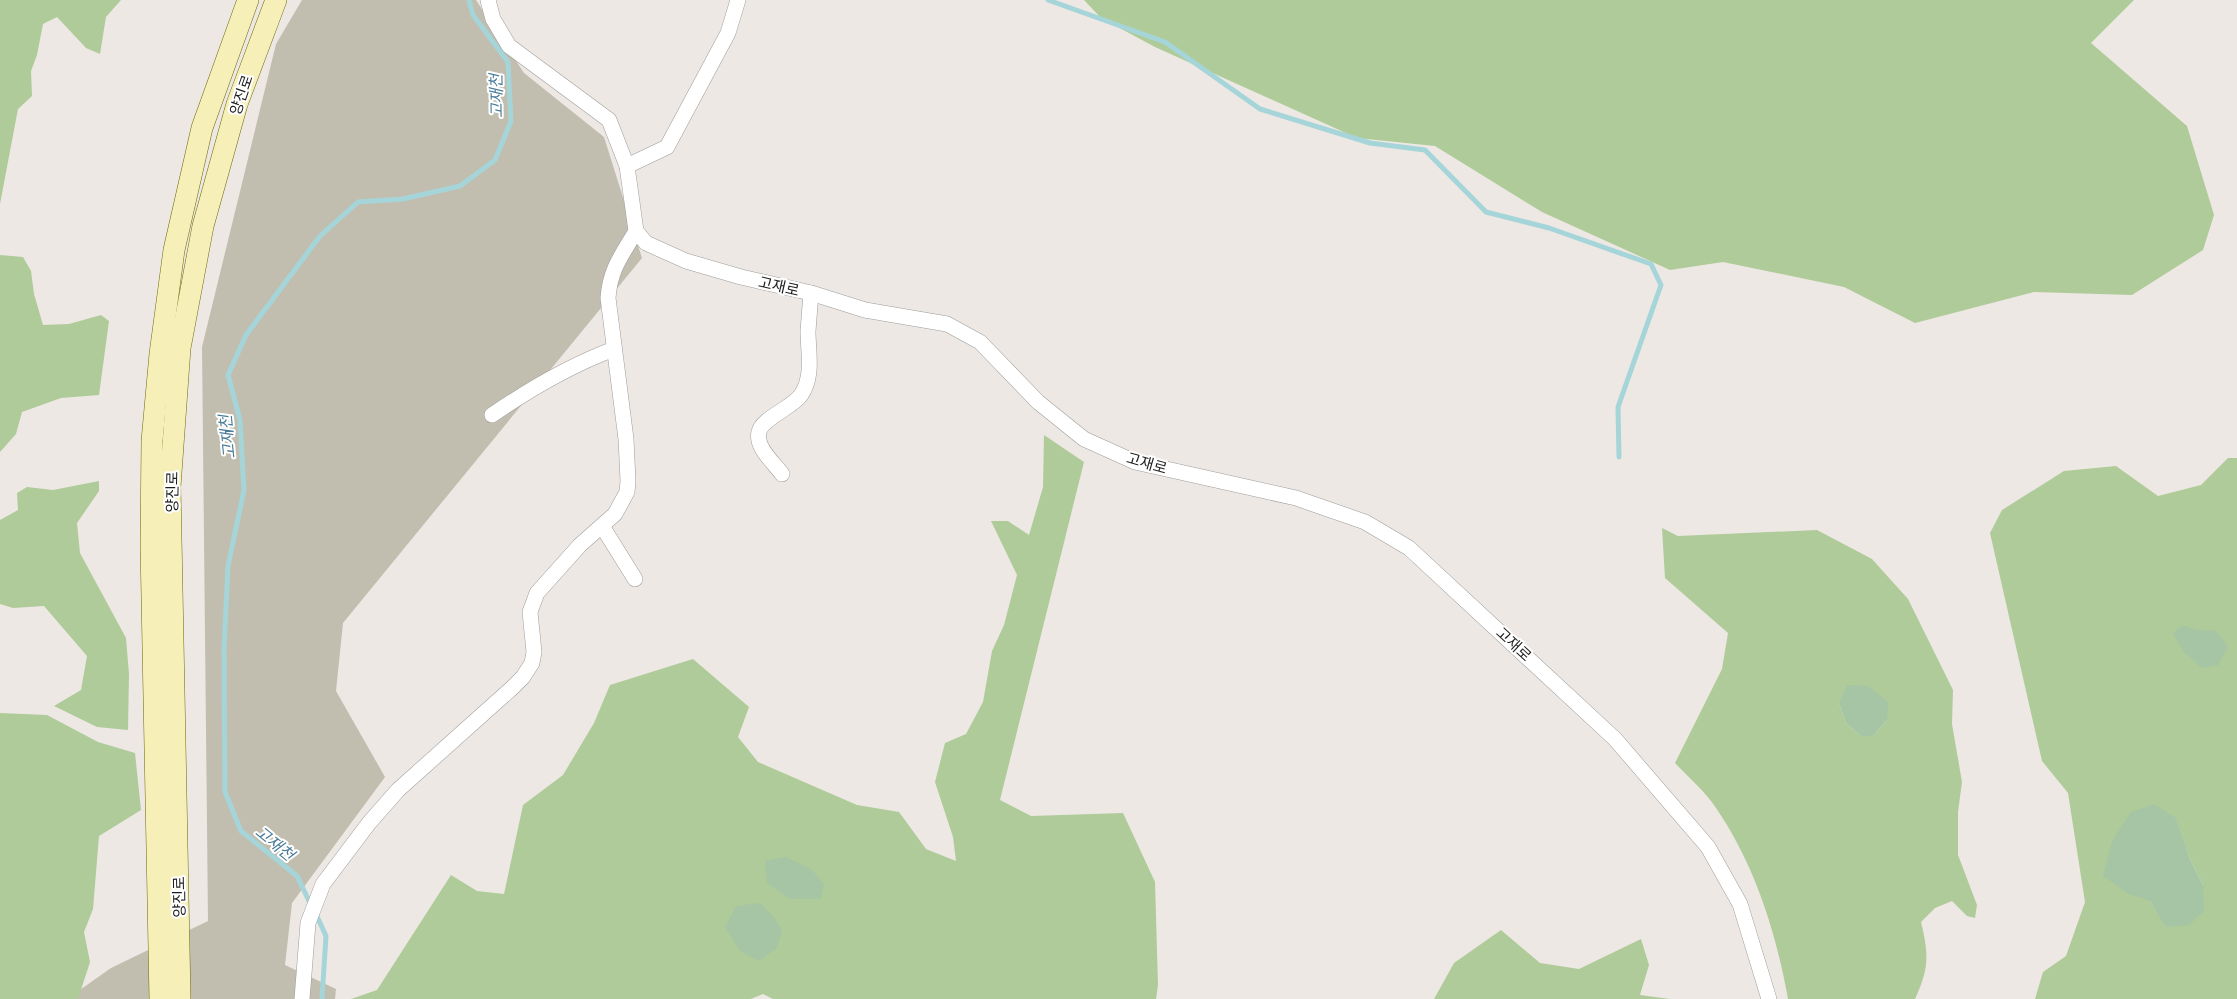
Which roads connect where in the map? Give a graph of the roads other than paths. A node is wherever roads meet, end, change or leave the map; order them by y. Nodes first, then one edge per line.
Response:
1 (248, 0) edge
2 (276, 0) edge
3 (488, 0) edge
4 (738, 0) edge
5 (627, 166) junction
6 (636, 231) junction
7 (811, 293) junction
8 (614, 349) junction
9 (492, 415) dead end
10 (782, 474) dead end
11 (602, 526) junction
12 (635, 579) dead end
13 (160, 999) edge
14 (180, 999) edge
15 (302, 999) edge
16 (1769, 999) edge

1 - 13 main road, 양진로
2 - 14 main road, 양진로
3 - 5 street
4 - 5 street
5 - 6 street
6 - 7 street, 고재로
6 - 8 street
7 - 10 street
7 - 16 street, 고재로
8 - 9 street
8 - 11 street
11 - 12 street
11 - 15 street

